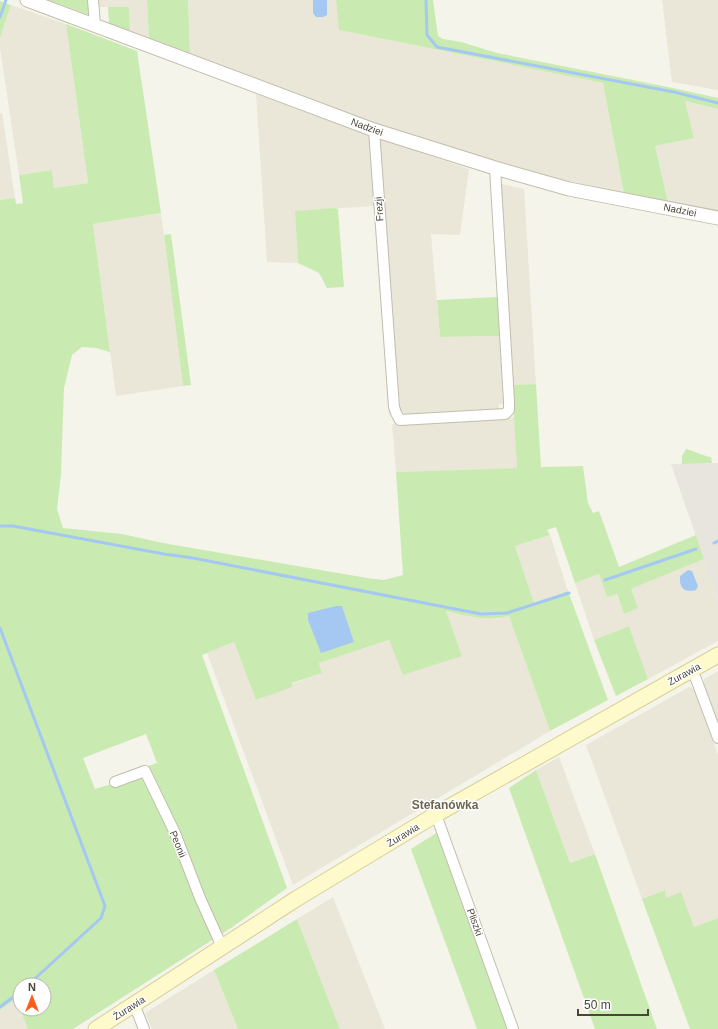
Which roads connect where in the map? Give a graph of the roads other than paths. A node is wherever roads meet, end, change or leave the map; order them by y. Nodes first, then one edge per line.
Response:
1 (27, 0) edge
2 (93, 0) edge
3 (95, 25) junction
4 (374, 130) junction
5 (495, 168) junction
6 (718, 218) edge
7 (718, 656) edge
8 (691, 670) junction
9 (718, 738) edge
10 (115, 782) dead end
11 (436, 816) junction
12 (222, 947) junction
13 (134, 1004) junction
14 (96, 1029) edge
15 (144, 1029) edge
16 (513, 1029) edge

1 - 3 street, Nadziei
2 - 3 street
3 - 4 street, Nadziei
4 - 5 street, Nadziei
4 - 5 street, Frezji
5 - 6 street, Nadziei
7 - 8 main road, Żurawia
8 - 9 street
8 - 11 main road, Żurawia
10 - 12 street, Peonii
11 - 12 main road, Żurawia
11 - 16 street, Pliszki
12 - 13 main road, Żurawia
13 - 14 main road, Żurawia
13 - 15 street

